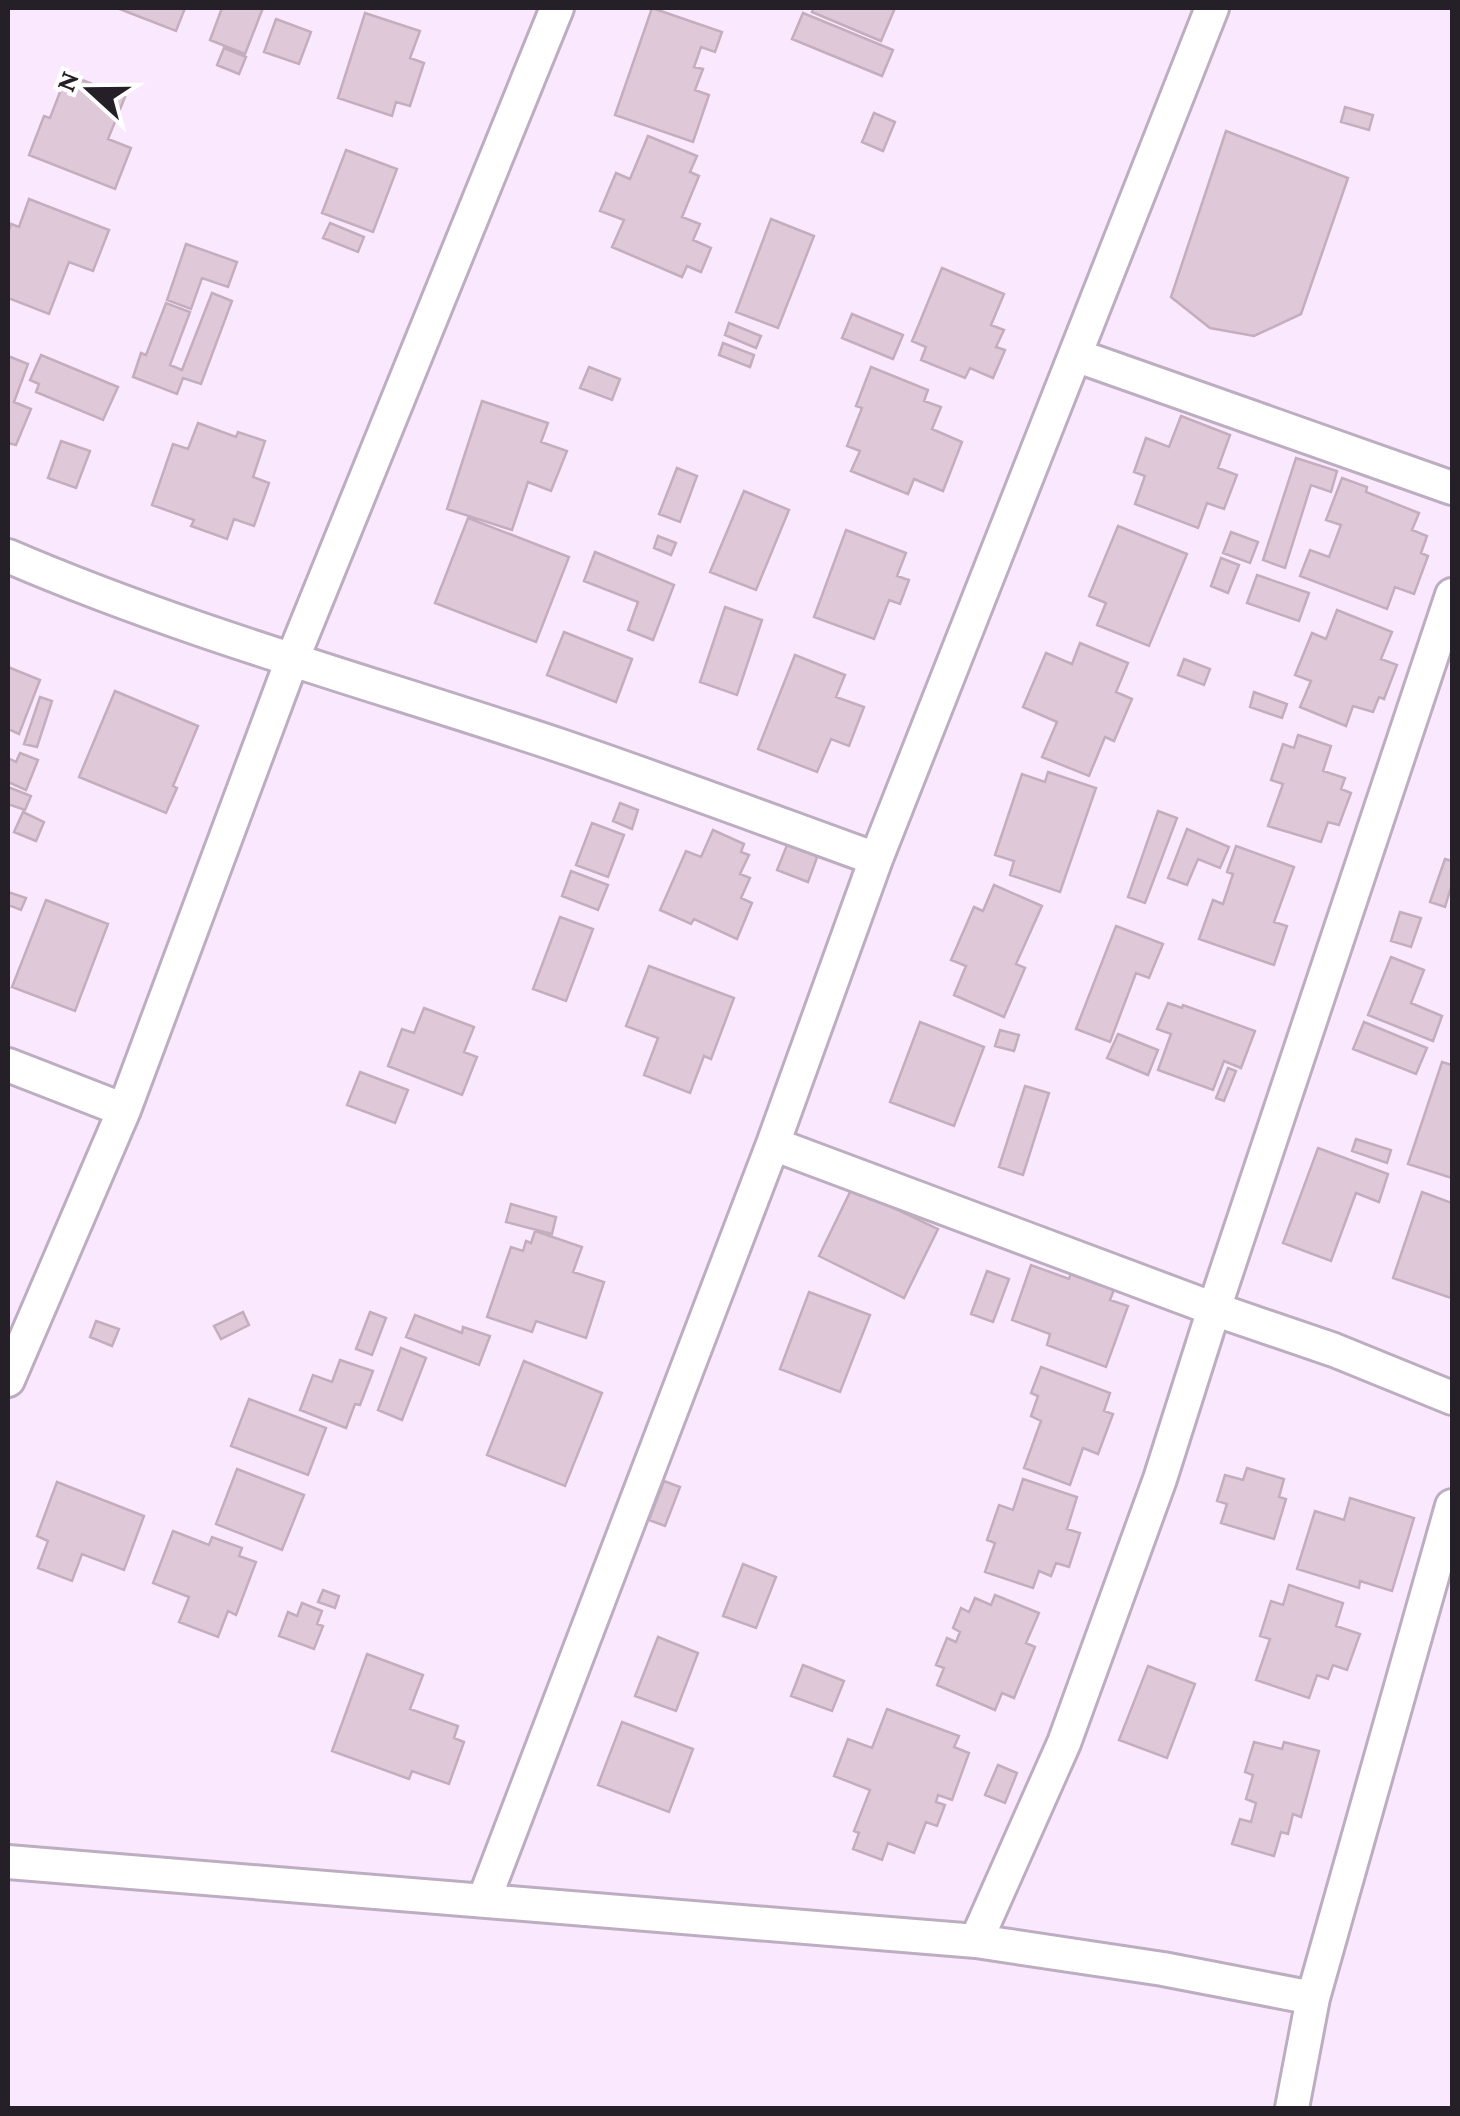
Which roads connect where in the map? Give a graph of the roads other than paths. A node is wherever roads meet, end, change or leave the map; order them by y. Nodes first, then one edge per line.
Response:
1 (557, 8) edge
2 (1212, 8) edge
3 (1075, 355) junction
4 (1452, 488) edge
5 (8, 556) edge
6 (1452, 595) edge
7 (292, 660) junction
8 (876, 859) junction
9 (8, 1065) edge
10 (124, 1110) junction
11 (773, 1144) junction
12 (1214, 1310) junction
13 (8, 1380) edge
14 (1452, 1398) edge
15 (1452, 1506) edge
16 (8, 1862) edge
17 (484, 1900) junction
18 (976, 1941) junction
19 (1313, 1998) junction
20 (1292, 2108) edge

1 - 7 street
2 - 3 street
3 - 4 street
3 - 8 street
5 - 7 street
6 - 12 street
7 - 8 street
7 - 10 street
8 - 11 street
9 - 10 street
10 - 13 street
11 - 12 street
11 - 17 street
12 - 14 street
12 - 18 street
15 - 19 street
16 - 17 street
17 - 18 street
18 - 19 street
19 - 20 street

